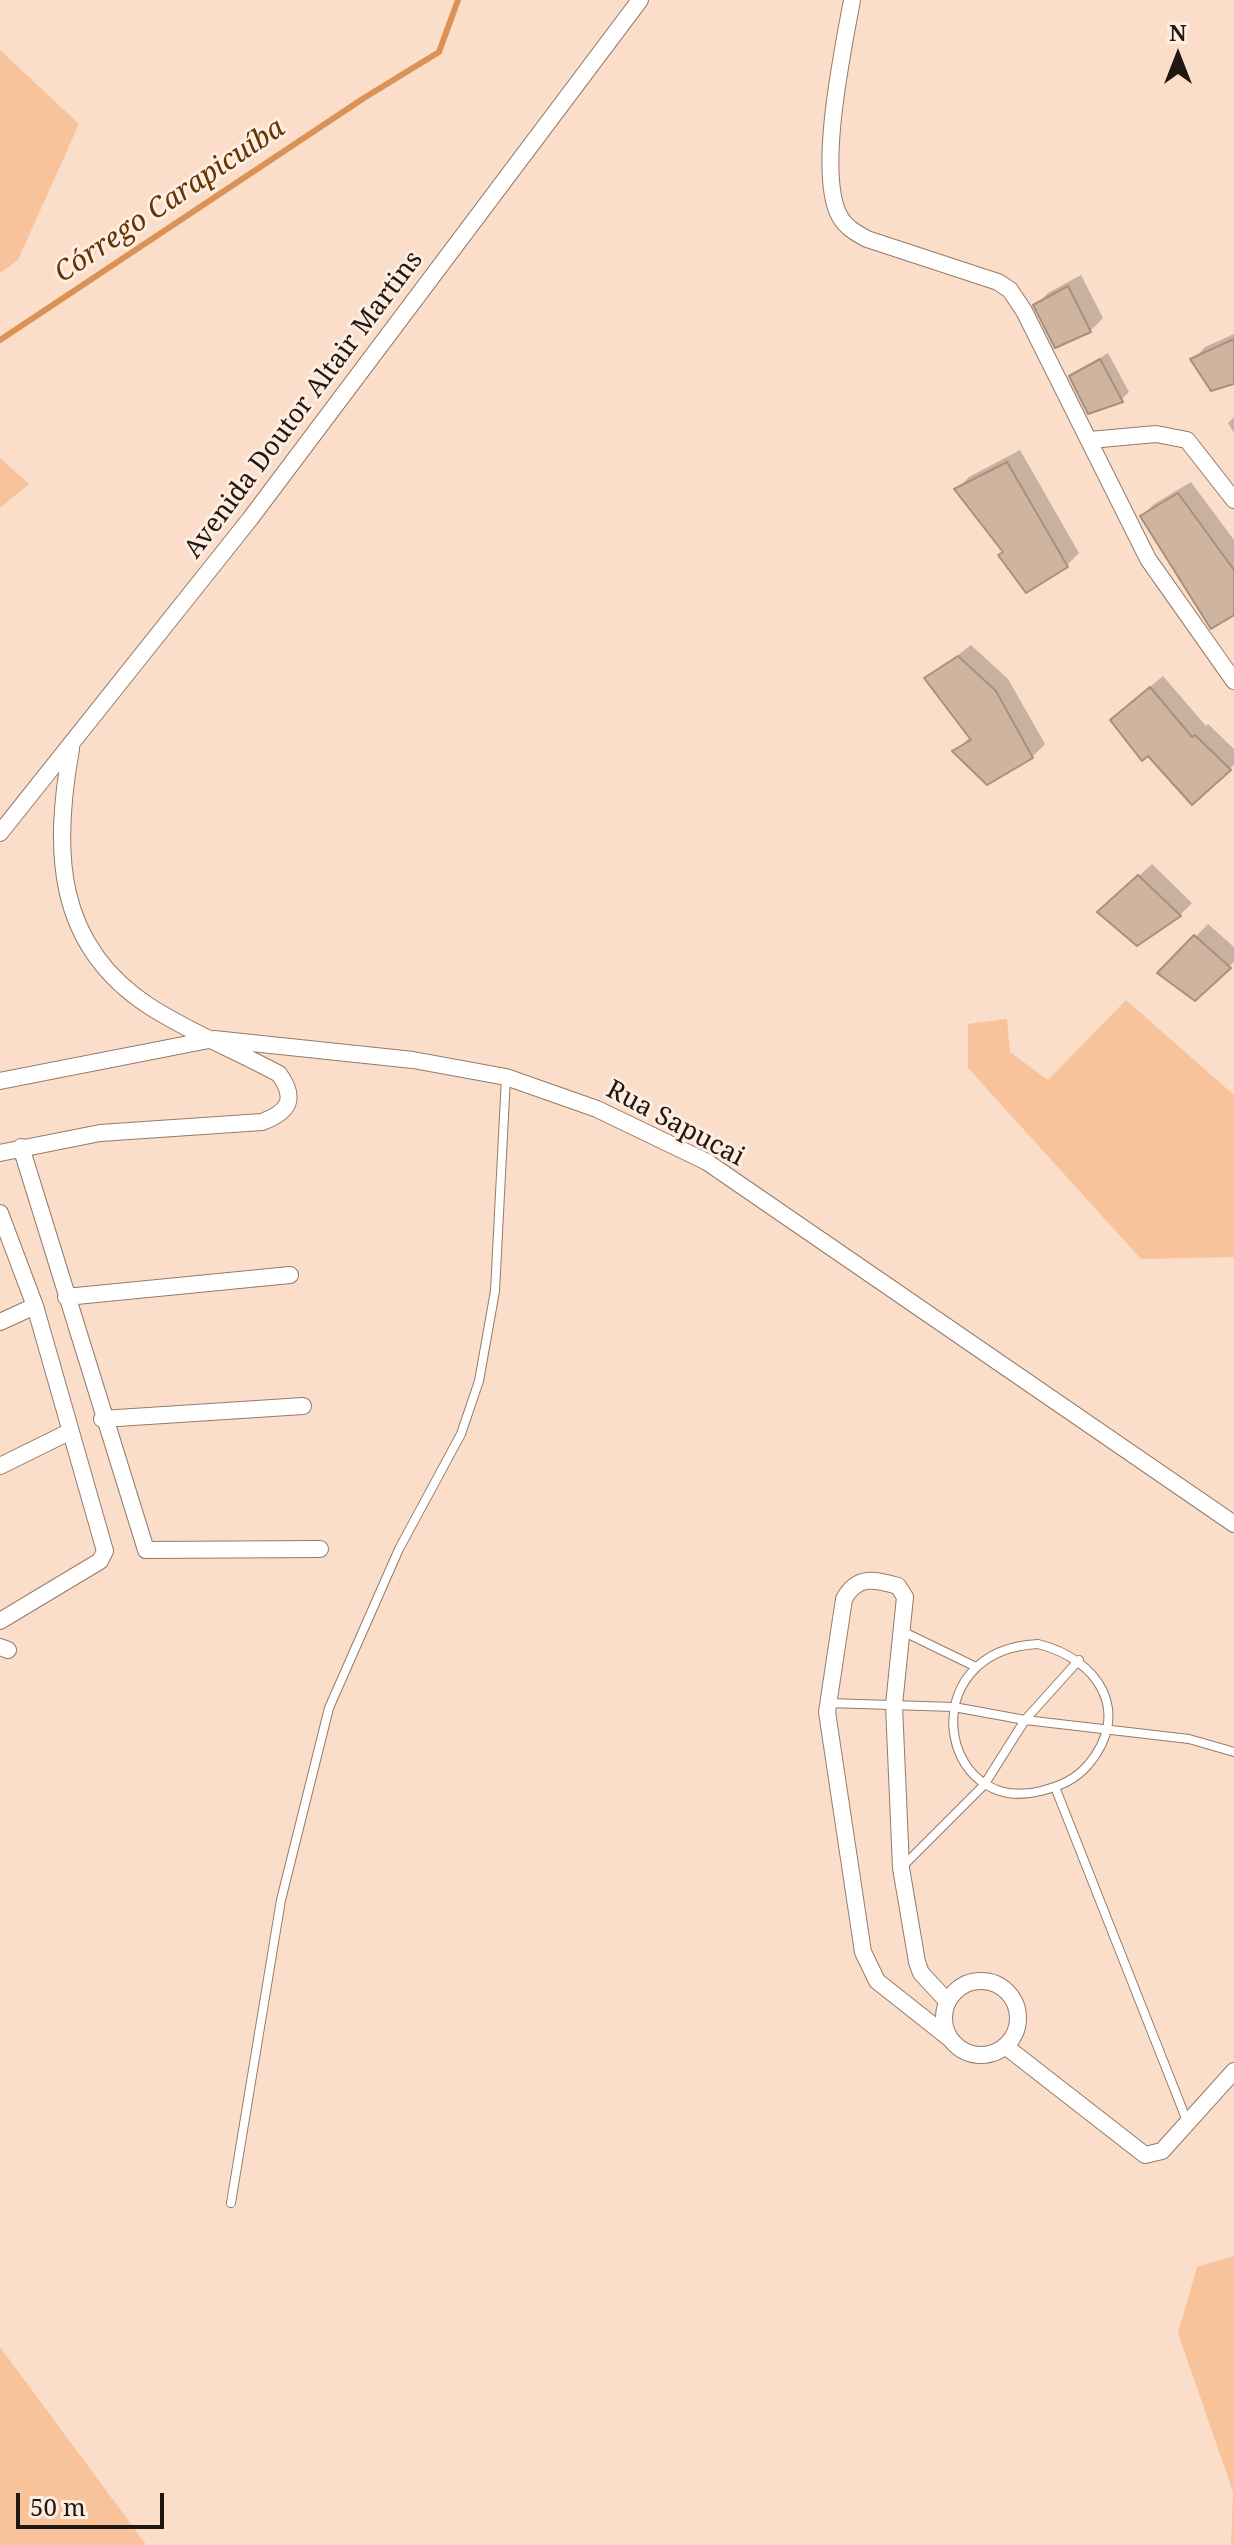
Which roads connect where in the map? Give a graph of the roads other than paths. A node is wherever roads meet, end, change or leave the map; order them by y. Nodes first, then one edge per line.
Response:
1 (640, 0) edge
2 (852, 0) edge
3 (1090, 440) junction
4 (1234, 500) edge
5 (1234, 681) edge
6 (71, 746) junction
7 (0, 833) edge
8 (214, 1039) junction
9 (506, 1077) junction
10 (0, 1081) edge
11 (21, 1147) junction
12 (0, 1153) edge
13 (0, 1213) edge
14 (290, 1275) dead end
15 (66, 1297) junction
16 (35, 1306) junction
17 (0, 1322) edge
18 (303, 1406) dead end
19 (102, 1419) junction
20 (69, 1432) junction
21 (0, 1466) edge
22 (1234, 1524) edge
23 (320, 1549) dead end
24 (0, 1621) edge
25 (904, 1632) junction
26 (1079, 1660) junction
27 (974, 1666) junction
28 (828, 1703) junction
29 (894, 1705) junction
30 (954, 1707) junction
31 (1025, 1720) junction
32 (1109, 1728) junction
33 (1234, 1752) edge
34 (984, 1785) junction
35 (1055, 1787) junction
36 (901, 1868) junction
37 (947, 2001) junction
38 (949, 2038) junction
39 (1005, 2046) junction
40 (1234, 2071) edge
41 (1187, 2123) junction
42 (231, 2203) dead end

1 - 6 street, Avenida Doutor Altair Martins
2 - 3 street
3 - 4 street
3 - 5 street
6 - 7 street, Avenida Doutor Altair Martins
6 - 8 street
8 - 9 street, Rua Sapucai
8 - 10 street, Rua Sapucai
8 - 11 street
9 - 22 street, Rua Sapucai
9 - 42 lane
11 - 12 street
11 - 15 street
13 - 16 street
14 - 15 street
15 - 19 street
16 - 17 street
16 - 20 street
18 - 19 street
19 - 23 street
20 - 21 street
20 - 24 street
25 - 27 lane
25 - 28 street
25 - 29 street
26 - 27 lane
26 - 31 lane
26 - 32 lane
27 - 30 lane
28 - 29 lane
28 - 38 street
29 - 30 lane
29 - 36 street
30 - 31 lane
30 - 34 lane
31 - 32 lane
31 - 34 lane
32 - 33 lane
32 - 35 lane
34 - 35 lane
34 - 36 lane
35 - 41 lane
36 - 37 street
37 - 38 street
37 - 39 street
38 - 39 street
39 - 41 street
40 - 41 street

